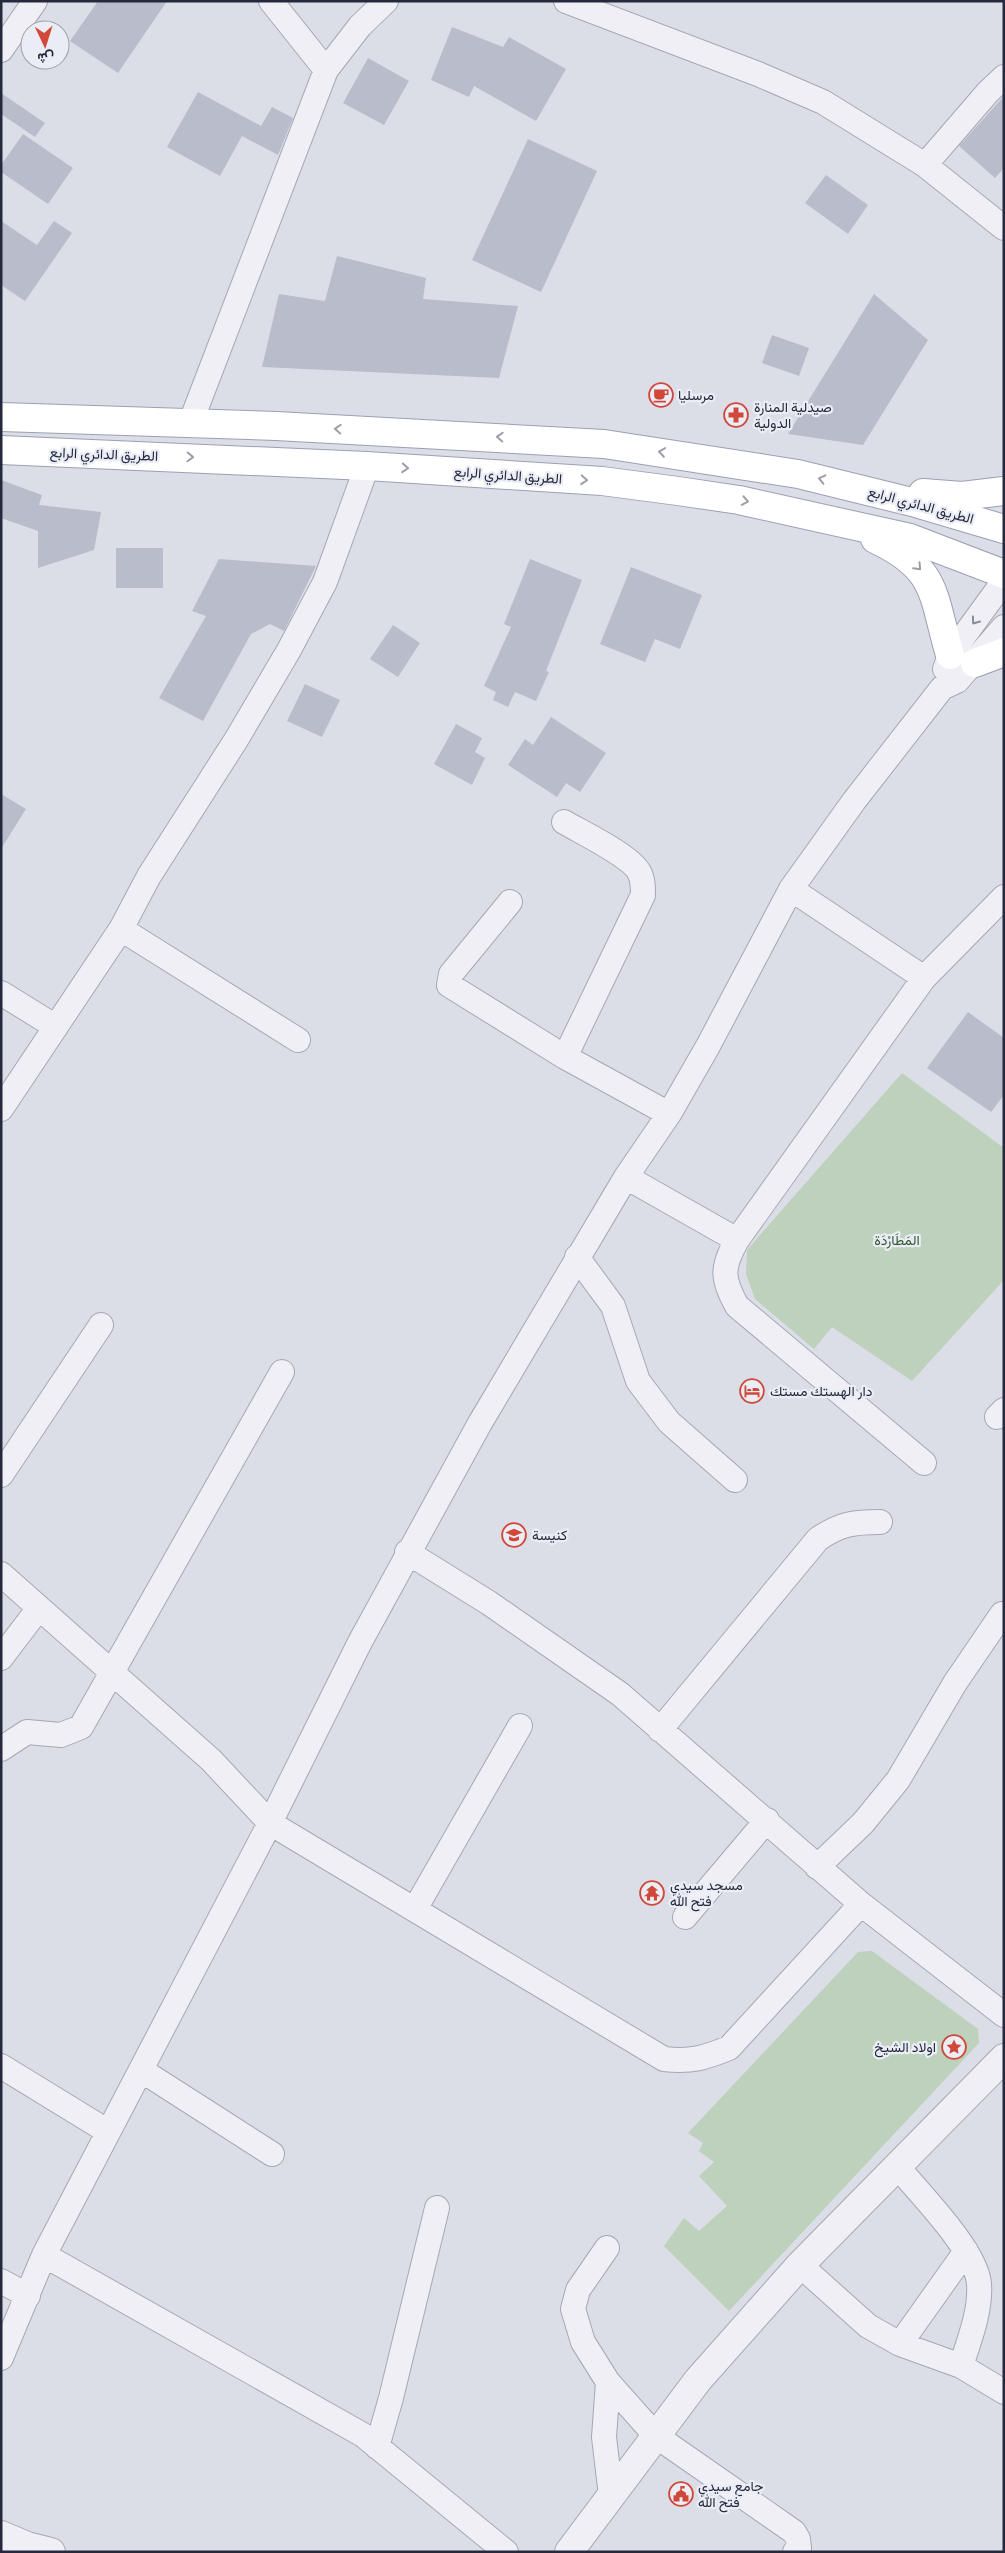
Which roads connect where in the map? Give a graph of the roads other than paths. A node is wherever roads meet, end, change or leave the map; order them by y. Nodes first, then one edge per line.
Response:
1 (35, 1) edge
2 (270, 1) edge
3 (386, 1) edge
4 (566, 1) edge
5 (4, 40) edge
6 (326, 70) junction
7 (1004, 77) edge
8 (925, 165) junction
9 (1004, 228) edge
10 (1, 417) edge
11 (190, 424) junction
12 (8, 452) edge
13 (367, 466) junction
14 (856, 487) junction
15 (1004, 491) edge
16 (847, 523) junction
17 (1004, 529) edge
18 (1004, 574) edge
19 (1004, 581) edge
20 (1004, 627) edge
21 (1004, 652) edge
22 (963, 659) junction
23 (564, 822) dead end
24 (791, 889) junction
25 (1004, 896) edge
26 (510, 902) dead end
27 (121, 929) junction
28 (924, 978) junction
29 (1, 993) edge
30 (56, 1027) junction
31 (298, 1040) dead end
32 (565, 1057) junction
33 (1, 1109) edge
34 (669, 1114) junction
35 (626, 1177) junction
36 (737, 1240) junction
37 (578, 1257) junction
38 (101, 1325) dead end
39 (282, 1372) dead end
40 (924, 1463) dead end
41 (1, 1475) edge
42 (735, 1480) dead end
43 (880, 1522) dead end
44 (407, 1552) junction
45 (1, 1574) edge
46 (39, 1608) junction
47 (1002, 1614) dead end
48 (1, 1658) edge
49 (110, 1673) junction
50 (520, 1726) dead end
51 (660, 1730) junction
52 (1, 1749) edge
53 (767, 1820) junction
54 (270, 1823) junction
55 (817, 1867) junction
56 (861, 1904) junction
57 (415, 1909) junction
58 (685, 1917) dead end
59 (1004, 2015) edge
60 (1004, 2058) edge
61 (1, 2066) edge
62 (141, 2070) junction
63 (107, 2131) junction
64 (272, 2154) dead end
65 (897, 2166) junction
66 (437, 2208) dead end
67 (607, 2248) dead end
68 (966, 2251) junction
69 (44, 2254) junction
70 (800, 2265) junction
71 (1, 2281) edge
72 (28, 2296) junction
73 (900, 2344) junction
74 (1, 2358) edge
75 (961, 2366) junction
76 (608, 2382) junction
77 (1004, 2392) edge
78 (656, 2436) junction
79 (377, 2447) junction
80 (611, 2496) junction
81 (1, 2535) edge
82 (52, 2552) edge
83 (506, 2552) edge
84 (569, 2552) edge
85 (795, 2552) edge

1 - 5 street
2 - 6 street
3 - 6 street
4 - 8 street
6 - 11 street
7 - 8 street
8 - 9 street
10 - 11 main road, الطريق الدائري الرابع
14 -> 11 main road, الطريق الدائري الرابع
12 -> 13 main road, الطريق الدائري الرابع
13 -> 16 main road, الطريق الدائري الرابع
13 - 27 street
14 - 15 main road
14 - 17 main road, الطريق الدائري الرابع
16 - 18 main road, الطريق الدائري الرابع
16 -> 22 main road
19 -> 22 street
20 - 22 street
21 - 22 main road
22 - 24 street
23 - 32 street
24 - 28 street
24 - 34 street
25 - 28 street
26 - 32 street
27 - 30 street
27 - 31 street
28 - 36 street
29 - 30 street
30 - 33 street
32 - 34 street
34 - 35 street
35 - 36 street
35 - 37 street
36 - 40 street
37 - 42 street
37 - 44 street
38 - 41 street
39 - 49 street
43 - 51 street
44 - 51 street
44 - 54 street
45 - 46 street
46 - 48 street
46 - 49 street
47 - 55 street
49 - 52 street
49 - 54 street
50 - 57 street
51 - 53 street
53 - 55 street
53 - 58 street
54 - 57 street
54 - 62 street
55 - 56 street
56 - 57 street
56 - 59 street
60 - 65 street
61 - 63 street
62 - 63 street
62 - 64 street
63 - 69 street
65 - 68 street
65 - 70 street
66 - 79 street
67 - 76 street
68 - 73 street
68 - 75 street
69 - 72 street
69 - 79 street
70 - 73 street
70 - 78 street
71 - 72 street
72 - 74 street
73 - 75 street
75 - 77 street
76 - 78 street
76 - 80 street
78 - 80 street
78 - 85 street
79 - 83 street
80 - 84 street
81 - 82 street

